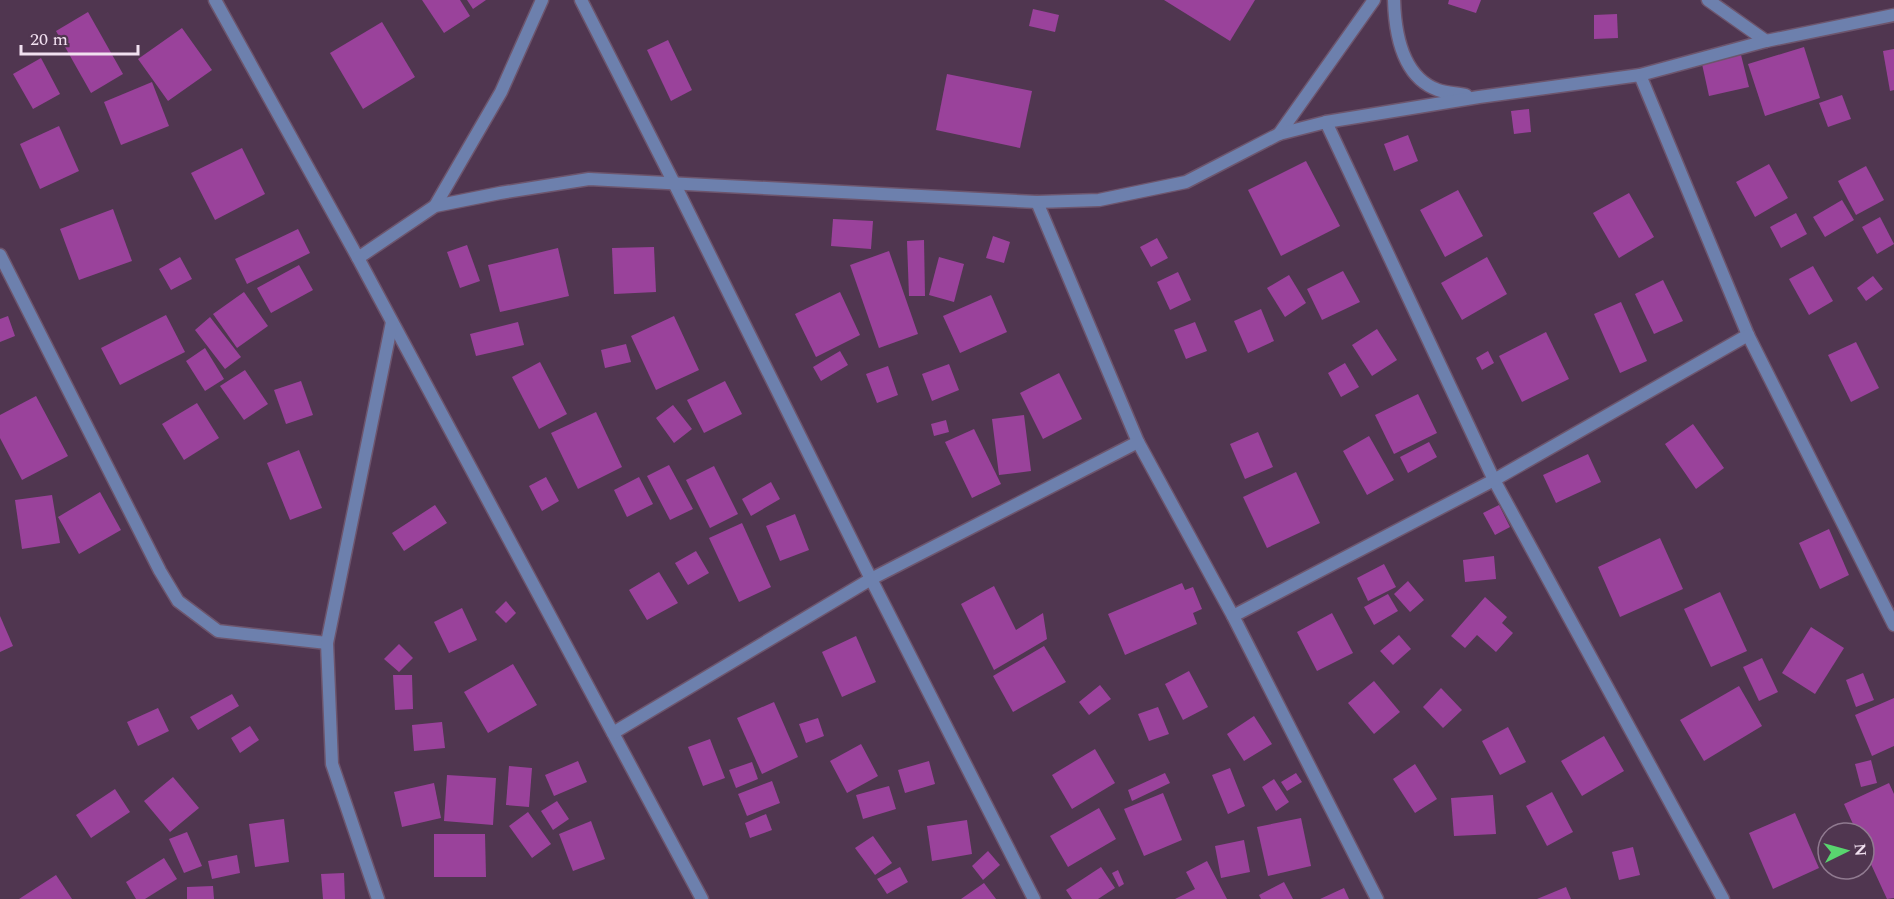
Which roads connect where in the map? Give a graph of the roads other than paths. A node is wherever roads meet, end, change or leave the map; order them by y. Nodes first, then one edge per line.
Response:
1 (215, 0) edge
2 (542, 0) edge
3 (581, 0) edge
4 (1373, 0) edge
5 (1394, 0) edge
6 (1708, 0) edge
7 (1894, 15) edge
8 (1766, 41) junction
9 (1640, 75) junction
10 (1479, 97) junction
11 (1326, 122) junction
12 (1279, 134) junction
13 (675, 185) junction
14 (1037, 202) junction
15 (435, 206) junction
16 (0, 255) edge
17 (358, 258) junction
18 (392, 322) junction
19 (1748, 335) junction
20 (1138, 441) junction
21 (1494, 480) junction
22 (871, 579) junction
23 (1233, 616) junction
24 (1894, 625) edge
25 (327, 643) junction
26 (613, 733) junction
27 (378, 899) edge
28 (702, 899) edge
29 (1034, 899) edge
30 (1377, 899) edge
31 (1723, 899) edge

1 - 17 street
2 - 15 street
3 - 13 street
4 - 12 street
5 - 10 street
6 - 8 street
7 - 8 street
8 - 9 street
9 - 10 street
9 - 19 street
10 - 11 street
11 - 12 street
11 - 21 street
12 - 14 street
13 - 14 street
13 - 15 street
13 - 22 street
14 - 20 street
15 - 17 street
16 - 25 street
17 - 18 street
18 - 25 street
18 - 26 street
19 - 21 street
19 - 24 street
20 - 22 street
20 - 23 street
21 - 23 street
21 - 31 street
22 - 26 street
22 - 29 street
23 - 30 street
25 - 27 street
26 - 28 street

